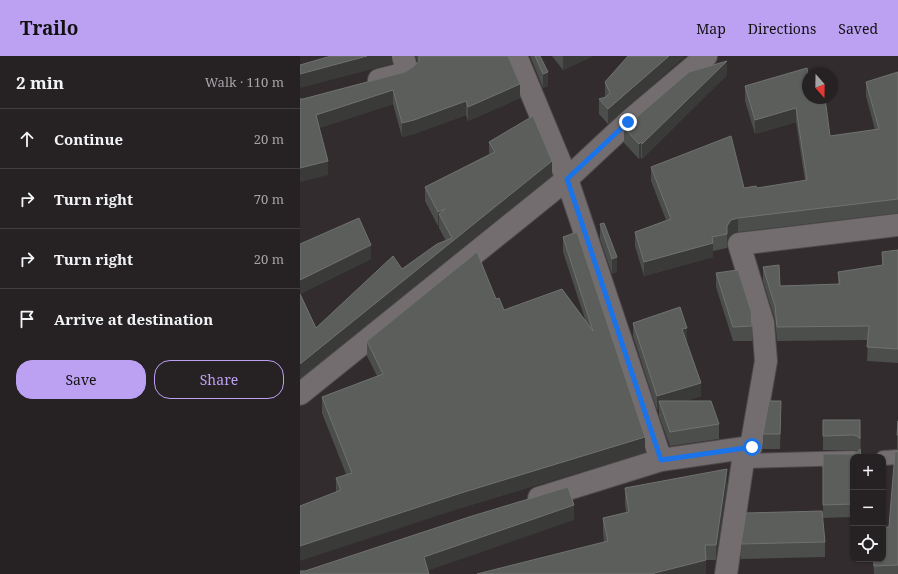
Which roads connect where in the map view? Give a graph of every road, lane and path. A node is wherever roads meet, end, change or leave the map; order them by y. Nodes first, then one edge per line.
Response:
1 (403, 56) edge
2 (516, 56) edge
3 (706, 56) edge
4 (358, 86) edge
5 (567, 179) junction
6 (898, 225) edge
7 (300, 394) edge
8 (747, 454) junction
9 (850, 458) edge
10 (886, 458) edge
11 (898, 458) edge
12 (661, 460) junction
13 (518, 504) edge
14 (726, 574) edge

1 - 4 street
2 - 5 street
3 - 5 street
5 - 7 street
5 - 12 street
6 - 8 street
8 - 9 lane
8 - 12 street
8 - 14 street
10 - 11 lane
12 - 13 street

